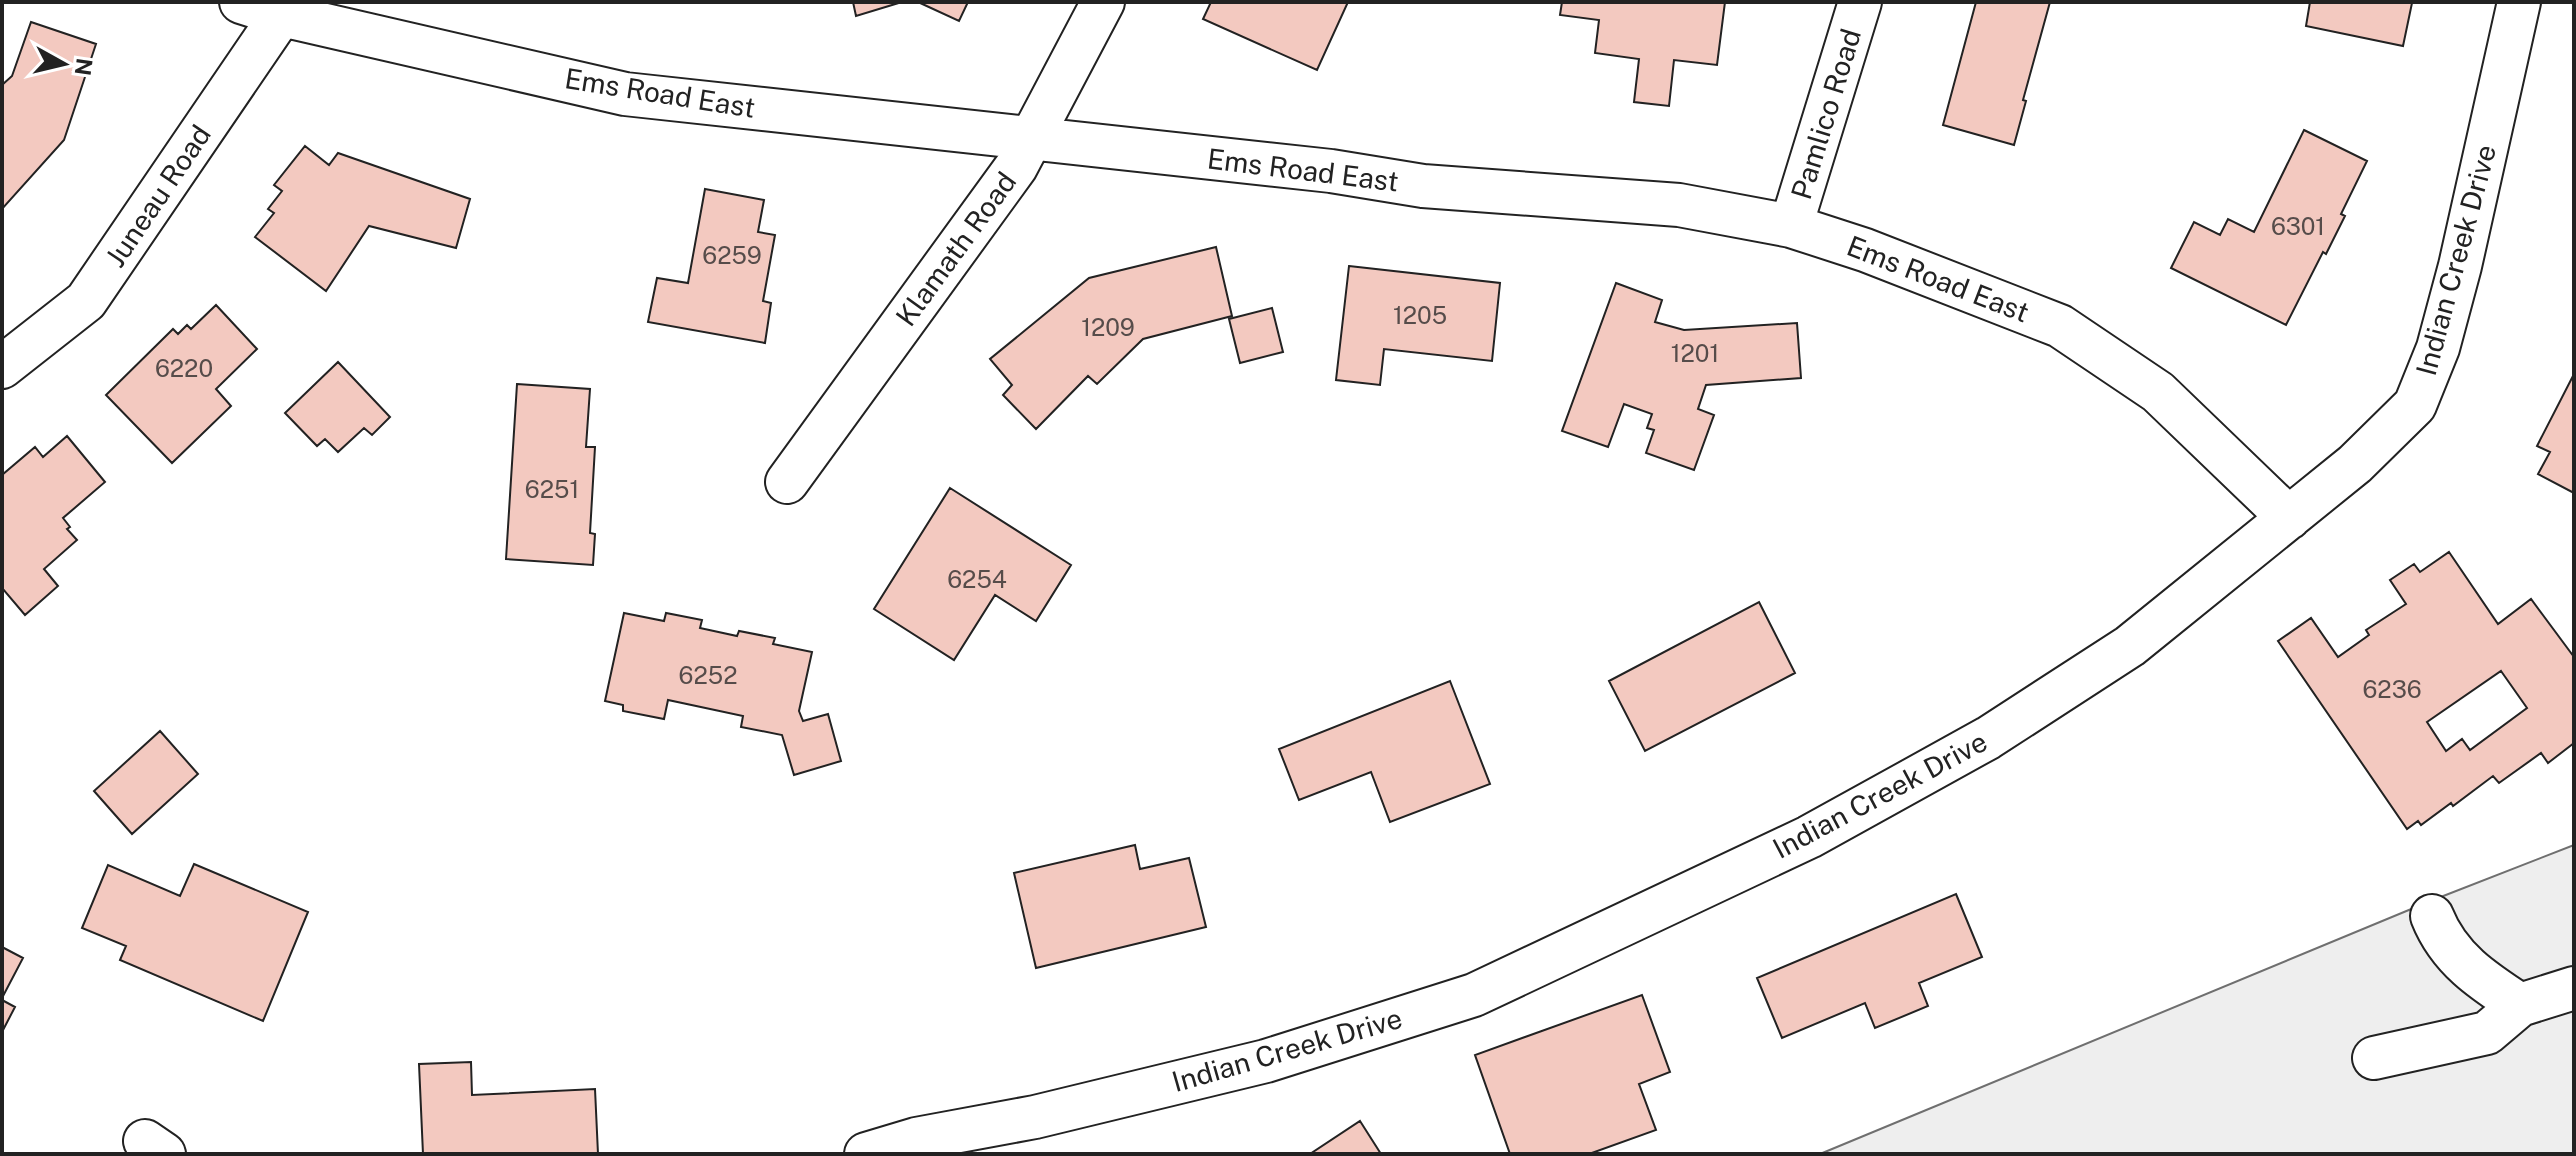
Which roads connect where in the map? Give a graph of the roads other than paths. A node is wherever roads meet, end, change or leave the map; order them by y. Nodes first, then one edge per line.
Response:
1 (241, 2) edge
2 (1103, 2) edge
3 (1860, 2) edge
4 (2519, 2) edge
5 (286, 8) edge
6 (1031, 139) junction
7 (1791, 226) junction
8 (2, 367) edge
9 (787, 482) dead end
10 (2289, 518) junction
11 (2432, 916) dead end
12 (2574, 988) edge
13 (2520, 1005) junction
14 (2374, 1058) dead end
15 (866, 1154) edge

1 - 5 street, Ems Road East
2 - 6 street, Klamath Road
3 - 7 street, Pamlico Road
4 - 10 street, Indian Creek Drive
5 - 6 street, Ems Road East
5 - 8 street, Juneau Road
6 - 7 street, Ems Road East
6 - 9 street, Klamath Road
7 - 10 street, Ems Road East
10 - 15 street, Indian Creek Drive
11 - 13 street
12 - 13 street
13 - 14 street

